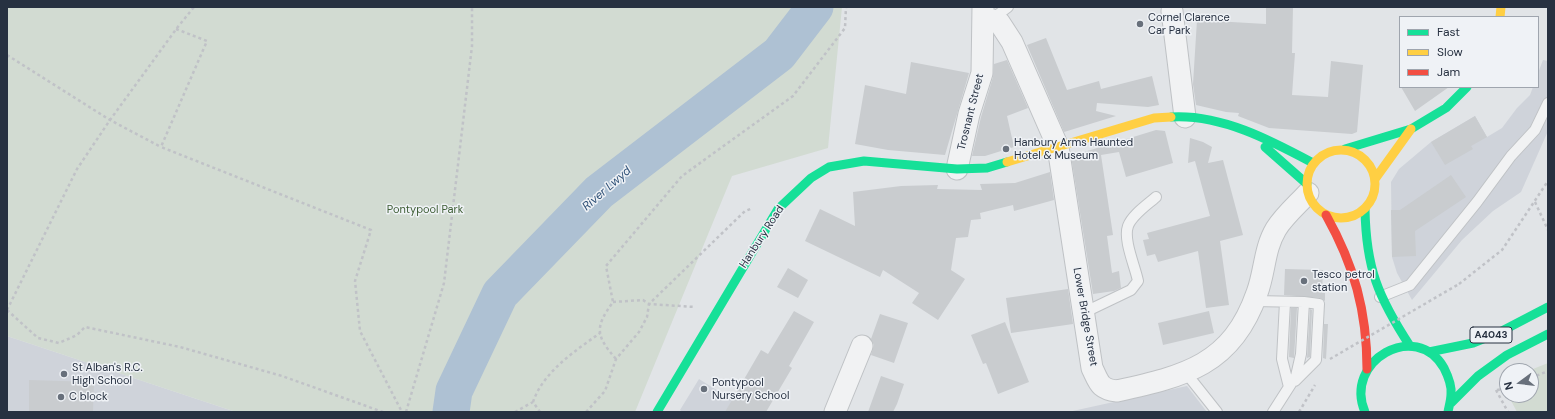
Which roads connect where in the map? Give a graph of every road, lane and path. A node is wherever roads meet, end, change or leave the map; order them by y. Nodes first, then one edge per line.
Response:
1 (194, 7) edge
2 (472, 7) edge
3 (846, 7) edge
4 (1008, 7) edge
5 (1172, 11) dead end
6 (986, 14) edge
7 (176, 29) junction
8 (7, 54) edge
9 (1465, 88) edge
10 (1548, 104) edge
11 (1185, 117) junction
12 (110, 120) junction
13 (1411, 130) junction
14 (1254, 137) junction
15 (161, 146) junction
16 (1058, 147) junction
17 (1345, 149) junction
18 (1313, 163) junction
19 (957, 170) junction
20 (1375, 179) junction
21 (1548, 181) edge
22 (1156, 198) dead end
23 (1314, 199) junction
24 (1534, 202) junction
25 (778, 209) junction
26 (1365, 209) junction
27 (1548, 230) edge
28 (1380, 296) junction
29 (1254, 301) junction
30 (614, 302) junction
31 (1285, 302) junction
32 (1304, 302) junction
33 (649, 304) junction
34 (1548, 307) edge
35 (718, 308) junction
36 (7, 310) edge
37 (1083, 313) junction
38 (600, 333) junction
39 (1548, 334) edge
40 (862, 346) dead end
41 (1410, 346) junction
42 (1429, 352) junction
43 (616, 359) junction
44 (1330, 359) dead end
45 (1367, 369) junction
46 (1186, 373) junction
47 (1289, 387) junction
48 (533, 402) junction
49 (1452, 403) junction
50 (1503, 403) edge
51 (662, 411) edge
52 (383, 412) edge
53 (402, 412) edge
54 (406, 412) edge
55 (515, 412) edge
56 (540, 412) edge
57 (586, 412) edge
58 (835, 412) edge
59 (1217, 412) edge
60 (1273, 412) edge
61 (1366, 412) edge
62 (1448, 412) edge
63 (1508, 412) edge

1 - 7 path
2 - 54 path
3 - 30 path
4 - 6 lane
5 - 11 street
6 - 16 street, Lower Bridge Street
6 - 19 street, Trosnant Street
7 - 12 path
7 - 15 path
8 - 12 path
9 - 13 street
10 - 28 lane
11 - 14 street, Hanbury Road
11 - 16 street, Hanbury Road
12 - 15 path
12 - 36 path
13 - 17 street
13 - 20 street
14 - 18 street, Hanbury Road
14 - 23 street
15 - 53 path
16 - 19 street, Hanbury Road
16 - 37 street, Lower Bridge Street
17 - 18 street
17 - 20 street
18 - 23 street
19 - 25 street, Hanbury Road
20 - 26 street
21 - 24 path
22 - 37 lane
23 - 26 street
23 - 29 street, Lower Bridge Street
23 - 45 street
24 - 27 path
24 - 44 path, bridge
25 - 33 path
25 - 35 street, Hanbury Road
26 - 28 street
28 - 41 street
29 - 31 lane
29 - 46 street, Lower Bridge Street
30 - 33 path
30 - 38 path
31 - 32 lane
31 - 47 lane
32 - 47 lane
32 - 47 lane
33 - 35 path
33 - 43 path
34 - 42 street, A4043
35 - 51 street, Hanbury Road
36 - 52 path
37 - 46 street, Lower Bridge Street
38 - 43 path
38 - 48 path
39 - 49 street, A4043
40 - 58 street
41 - 42 street
41 - 45 street
42 - 49 street
43 - 57 path
45 - 61 street
46 - 59 lane
47 - 60 lane
48 - 55 path
48 - 56 path
49 - 62 street
50 - 63 path

